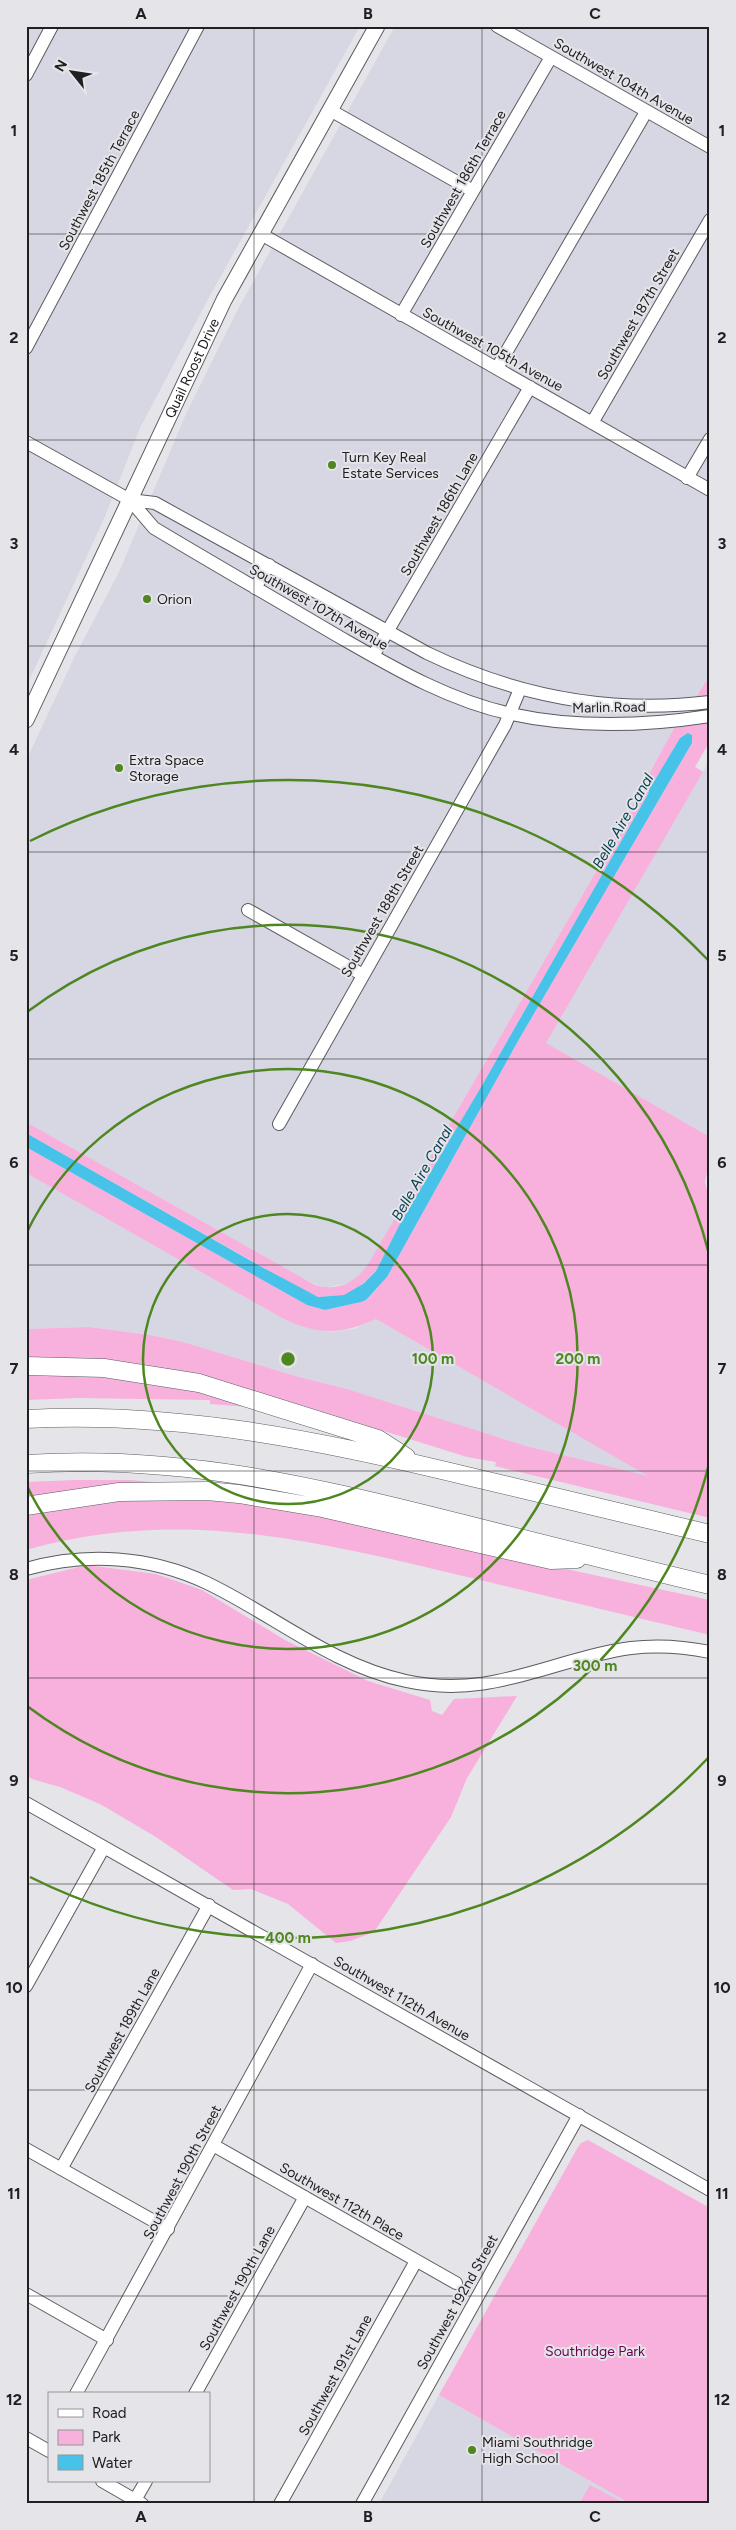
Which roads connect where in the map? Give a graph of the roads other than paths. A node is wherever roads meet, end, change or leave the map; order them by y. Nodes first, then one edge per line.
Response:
1 (52, 26) edge
2 (198, 26) edge
3 (377, 26) edge
4 (497, 26) edge
5 (551, 57) junction
6 (26, 75) edge
7 (330, 110) junction
8 (646, 112) junction
9 (710, 147) edge
10 (473, 191) junction
11 (710, 220) edge
12 (261, 234) junction
13 (401, 315) junction
14 (26, 348) edge
15 (498, 368) junction
16 (530, 387) junction
17 (592, 422) junction
18 (710, 439) edge
19 (26, 442) edge
20 (688, 478) junction
21 (710, 490) edge
22 (130, 500) junction
23 (269, 565) junction
24 (256, 588) junction
25 (388, 632) junction
26 (373, 656) junction
27 (520, 689) junction
28 (710, 702) edge
29 (509, 714) junction
30 (710, 716) edge
31 (26, 720) edge
32 (248, 910) dead end
33 (363, 975) junction
34 (279, 1124) dead end
35 (26, 1366) edge
36 (26, 1419) edge
37 (26, 1464) edge
38 (417, 1464) junction
39 (26, 1506) edge
40 (710, 1534) edge
41 (599, 1558) junction
42 (26, 1569) edge
43 (710, 1585) edge
44 (710, 1652) edge
45 (26, 1803) edge
46 (104, 1847) junction
47 (208, 1905) junction
48 (312, 1964) junction
49 (26, 1986) edge
50 (579, 2115) junction
51 (213, 2145) junction
52 (26, 2149) edge
53 (61, 2169) junction
54 (710, 2190) edge
55 (305, 2197) junction
56 (168, 2230) junction
57 (416, 2261) junction
58 (456, 2283) dead end
59 (26, 2294) edge
60 (107, 2340) junction
61 (77, 2392) edge
62 (196, 2392) edge
63 (26, 2438) edge
64 (48, 2447) edge
65 (104, 2482) edge
66 (146, 2482) edge
67 (138, 2502) edge
68 (280, 2504) edge
69 (362, 2504) edge

1 - 6 street
2 - 14 street, Southwest 185th Terrace
3 - 7 main road, Quail Roost Drive
4 - 5 street, Southwest 104th Avenue
5 - 8 street, Southwest 104th Avenue
5 - 10 street, Southwest 186th Terrace
7 - 10 street
7 - 12 main road, Quail Roost Drive
8 - 9 street, Southwest 104th Avenue
8 - 15 street
10 - 13 street, Southwest 186th Terrace
11 - 17 street, Southwest 187th Street
12 - 13 street, Southwest 105th Avenue
12 - 22 main road, Quail Roost Drive
13 - 15 street, Southwest 105th Avenue
15 - 16 street, Southwest 105th Avenue
16 - 17 street, Southwest 105th Avenue
16 - 25 street, Southwest 186th Lane
17 - 20 street, Southwest 105th Avenue
18 - 20 street
19 - 22 street, Southwest 107th Avenue
20 - 21 street, Southwest 105th Avenue
22 - 23 street, Southwest 107th Avenue
22 - 24 street, Southwest 107th Avenue
22 - 31 main road, Quail Roost Drive
23 - 24 street
23 - 25 street, Southwest 107th Avenue
24 - 26 street, Southwest 107th Avenue
25 - 26 street, Southwest 186th Lane
25 - 27 street, Southwest 107th Avenue
26 - 29 street, Southwest 107th Avenue
27 - 28 street, Marlin Road
27 - 29 street, Southwest 188th Street
29 - 30 street, Marlin Road
29 - 33 street, Southwest 188th Street
32 - 33 street
33 - 34 street, Southwest 188th Street
35 - 38 highway
36 - 38 highway
37 - 41 highway
38 - 40 highway
39 - 41 highway
41 - 43 highway
42 - 44 street
45 - 46 street, Southwest 112th Avenue
46 - 47 street, Southwest 112th Avenue
46 - 49 street
47 - 48 street, Southwest 112th Avenue
47 - 53 street, Southwest 189th Lane
48 - 50 street, Southwest 112th Avenue
48 - 51 street, Southwest 190th Street
50 - 54 street, Southwest 112th Avenue
50 - 69 street, Southwest 192nd Street
51 - 55 street, Southwest 112th Place
51 - 56 street, Southwest 190th Street
52 - 53 street
53 - 56 street
55 - 57 street, Southwest 112th Place
55 - 62 street, Southwest 190th Lane
56 - 60 street, Southwest 190th Street
57 - 58 street, Southwest 112th Place
57 - 68 street, Southwest 191st Lane
59 - 60 street
60 - 61 street, Southwest 190th Street
63 - 64 street
65 - 67 street
66 - 67 street

